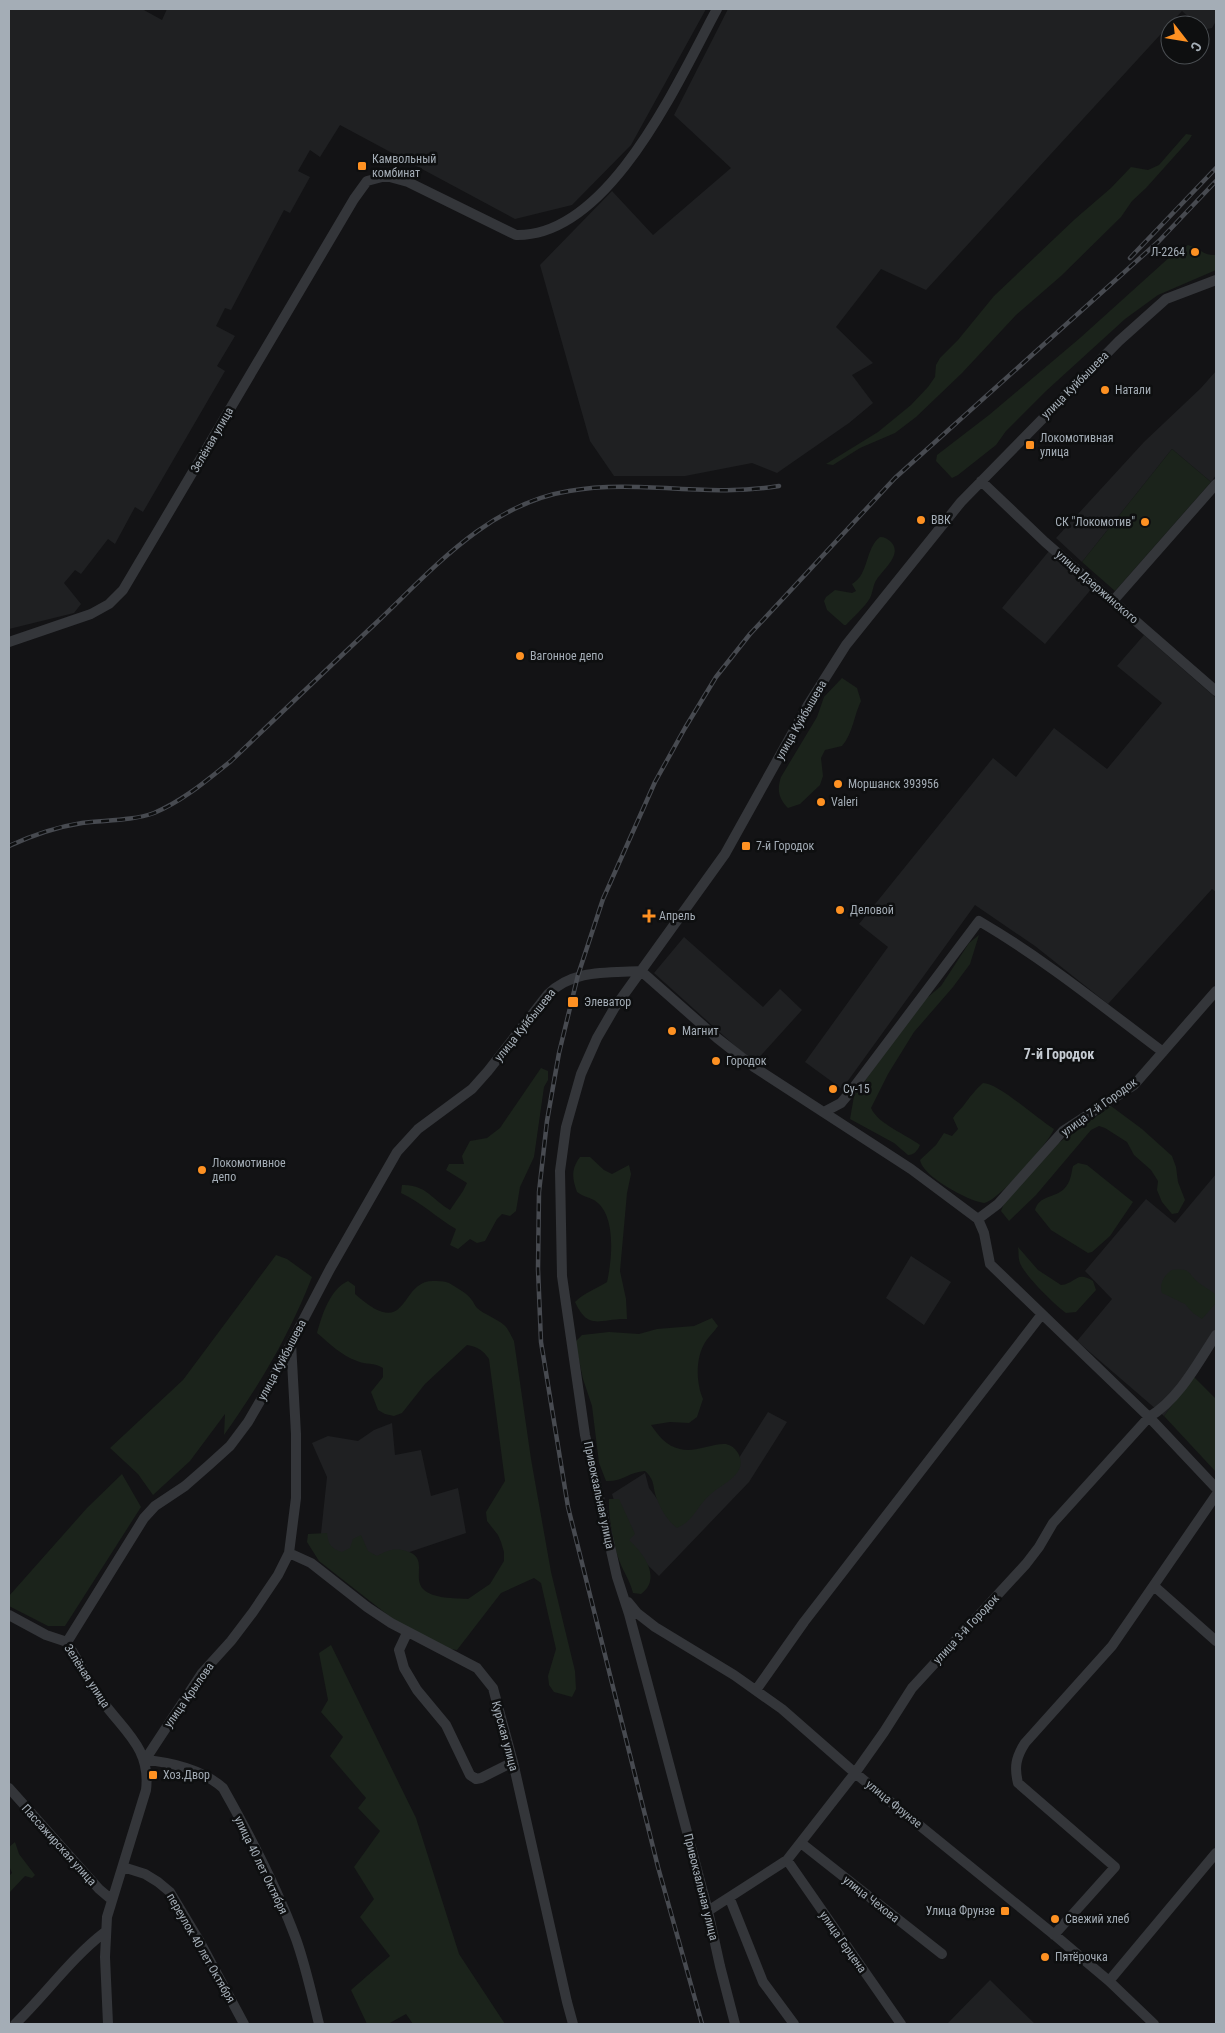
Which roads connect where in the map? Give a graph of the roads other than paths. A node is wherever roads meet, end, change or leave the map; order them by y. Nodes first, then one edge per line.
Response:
1 (717, 9) edge
2 (1216, 280) edge
3 (981, 481) junction
4 (1216, 484) edge
5 (1113, 601) junction
6 (9, 642) edge
7 (1216, 690) edge
8 (641, 971) junction
9 (1216, 990) edge
10 (1163, 1052) junction
11 (824, 1112) junction
12 (978, 1219) junction
13 (1042, 1314) junction
14 (1216, 1335) edge
15 (291, 1342) junction
16 (1149, 1417) junction
17 (1216, 1488) edge
18 (1216, 1495) edge
19 (289, 1553) junction
20 (1154, 1586) junction
21 (631, 1611) junction
22 (9, 1615) edge
23 (407, 1633) junction
24 (1216, 1641) edge
25 (67, 1642) junction
26 (756, 1690) junction
27 (145, 1760) junction
28 (513, 1762) junction
29 (855, 1773) junction
30 (9, 1788) edge
31 (802, 1843) junction
32 (1216, 1853) edge
33 (787, 1860) junction
34 (123, 1867) junction
35 (730, 1899) junction
36 (112, 1900) junction
37 (708, 1911) junction
38 (106, 1932) junction
39 (1054, 1935) junction
40 (942, 1954) dead end
41 (1109, 1981) junction
42 (16, 2024) edge
43 (108, 2024) edge
44 (244, 2024) edge
45 (319, 2024) edge
46 (574, 2024) edge
47 (735, 2024) edge
48 (794, 2024) edge
49 (901, 2024) edge
50 (1154, 2024) edge

1 - 6 street, Зелёная улица
2 - 3 street, улица Куйбышева
3 - 5 street, улица Дзержинского
3 - 8 street, улица Куйбышева
4 - 5 street
5 - 7 street, улица Дзержинского
8 - 11 street
8 - 15 street, улица Куйбышева
8 - 21 street, Привокзальная улица
9 - 10 street, улица 7-й Городок
10 - 11 street
10 - 12 street, улица 7-й Городок
11 - 12 street
12 - 13 street
13 - 16 street
13 - 26 street
14 - 16 street, улица 3-й Городок
15 - 19 street, улица Крылова
15 - 25 street, улица Куйбышева
16 - 17 street
16 - 29 street, улица 3-й Городок
18 - 20 street
19 - 23 street, Курская улица
19 - 27 street, улица Крылова
20 - 24 street
20 - 39 street
21 - 26 street, улица Фрунзе
21 - 37 street, Привокзальная улица
22 - 25 street, Зелёная улица
23 - 28 street, Курская улица
23 - 28 street
25 - 27 street, Зелёная улица
26 - 29 street, улица Фрунзе
27 - 34 street
27 - 45 street, улица 40 лет Октября
28 - 46 street, Курская улица
29 - 31 street, улица 3-й Городок
29 - 39 street, улица Фрунзе
30 - 36 street, Пассажирская улица
31 - 33 street, улица 3-й Городок
31 - 40 street, улица Чехова
32 - 41 street
33 - 35 street, улица 3-й Городок
33 - 49 street, улица Герцена
34 - 36 street
34 - 44 street, переулок 40 лет Октября
35 - 37 street, улица 3-й Городок
35 - 48 street
36 - 38 street
37 - 47 street, Привокзальная улица
38 - 42 street
38 - 43 street
39 - 41 street, улица Фрунзе
41 - 50 street, улица Фрунзе

